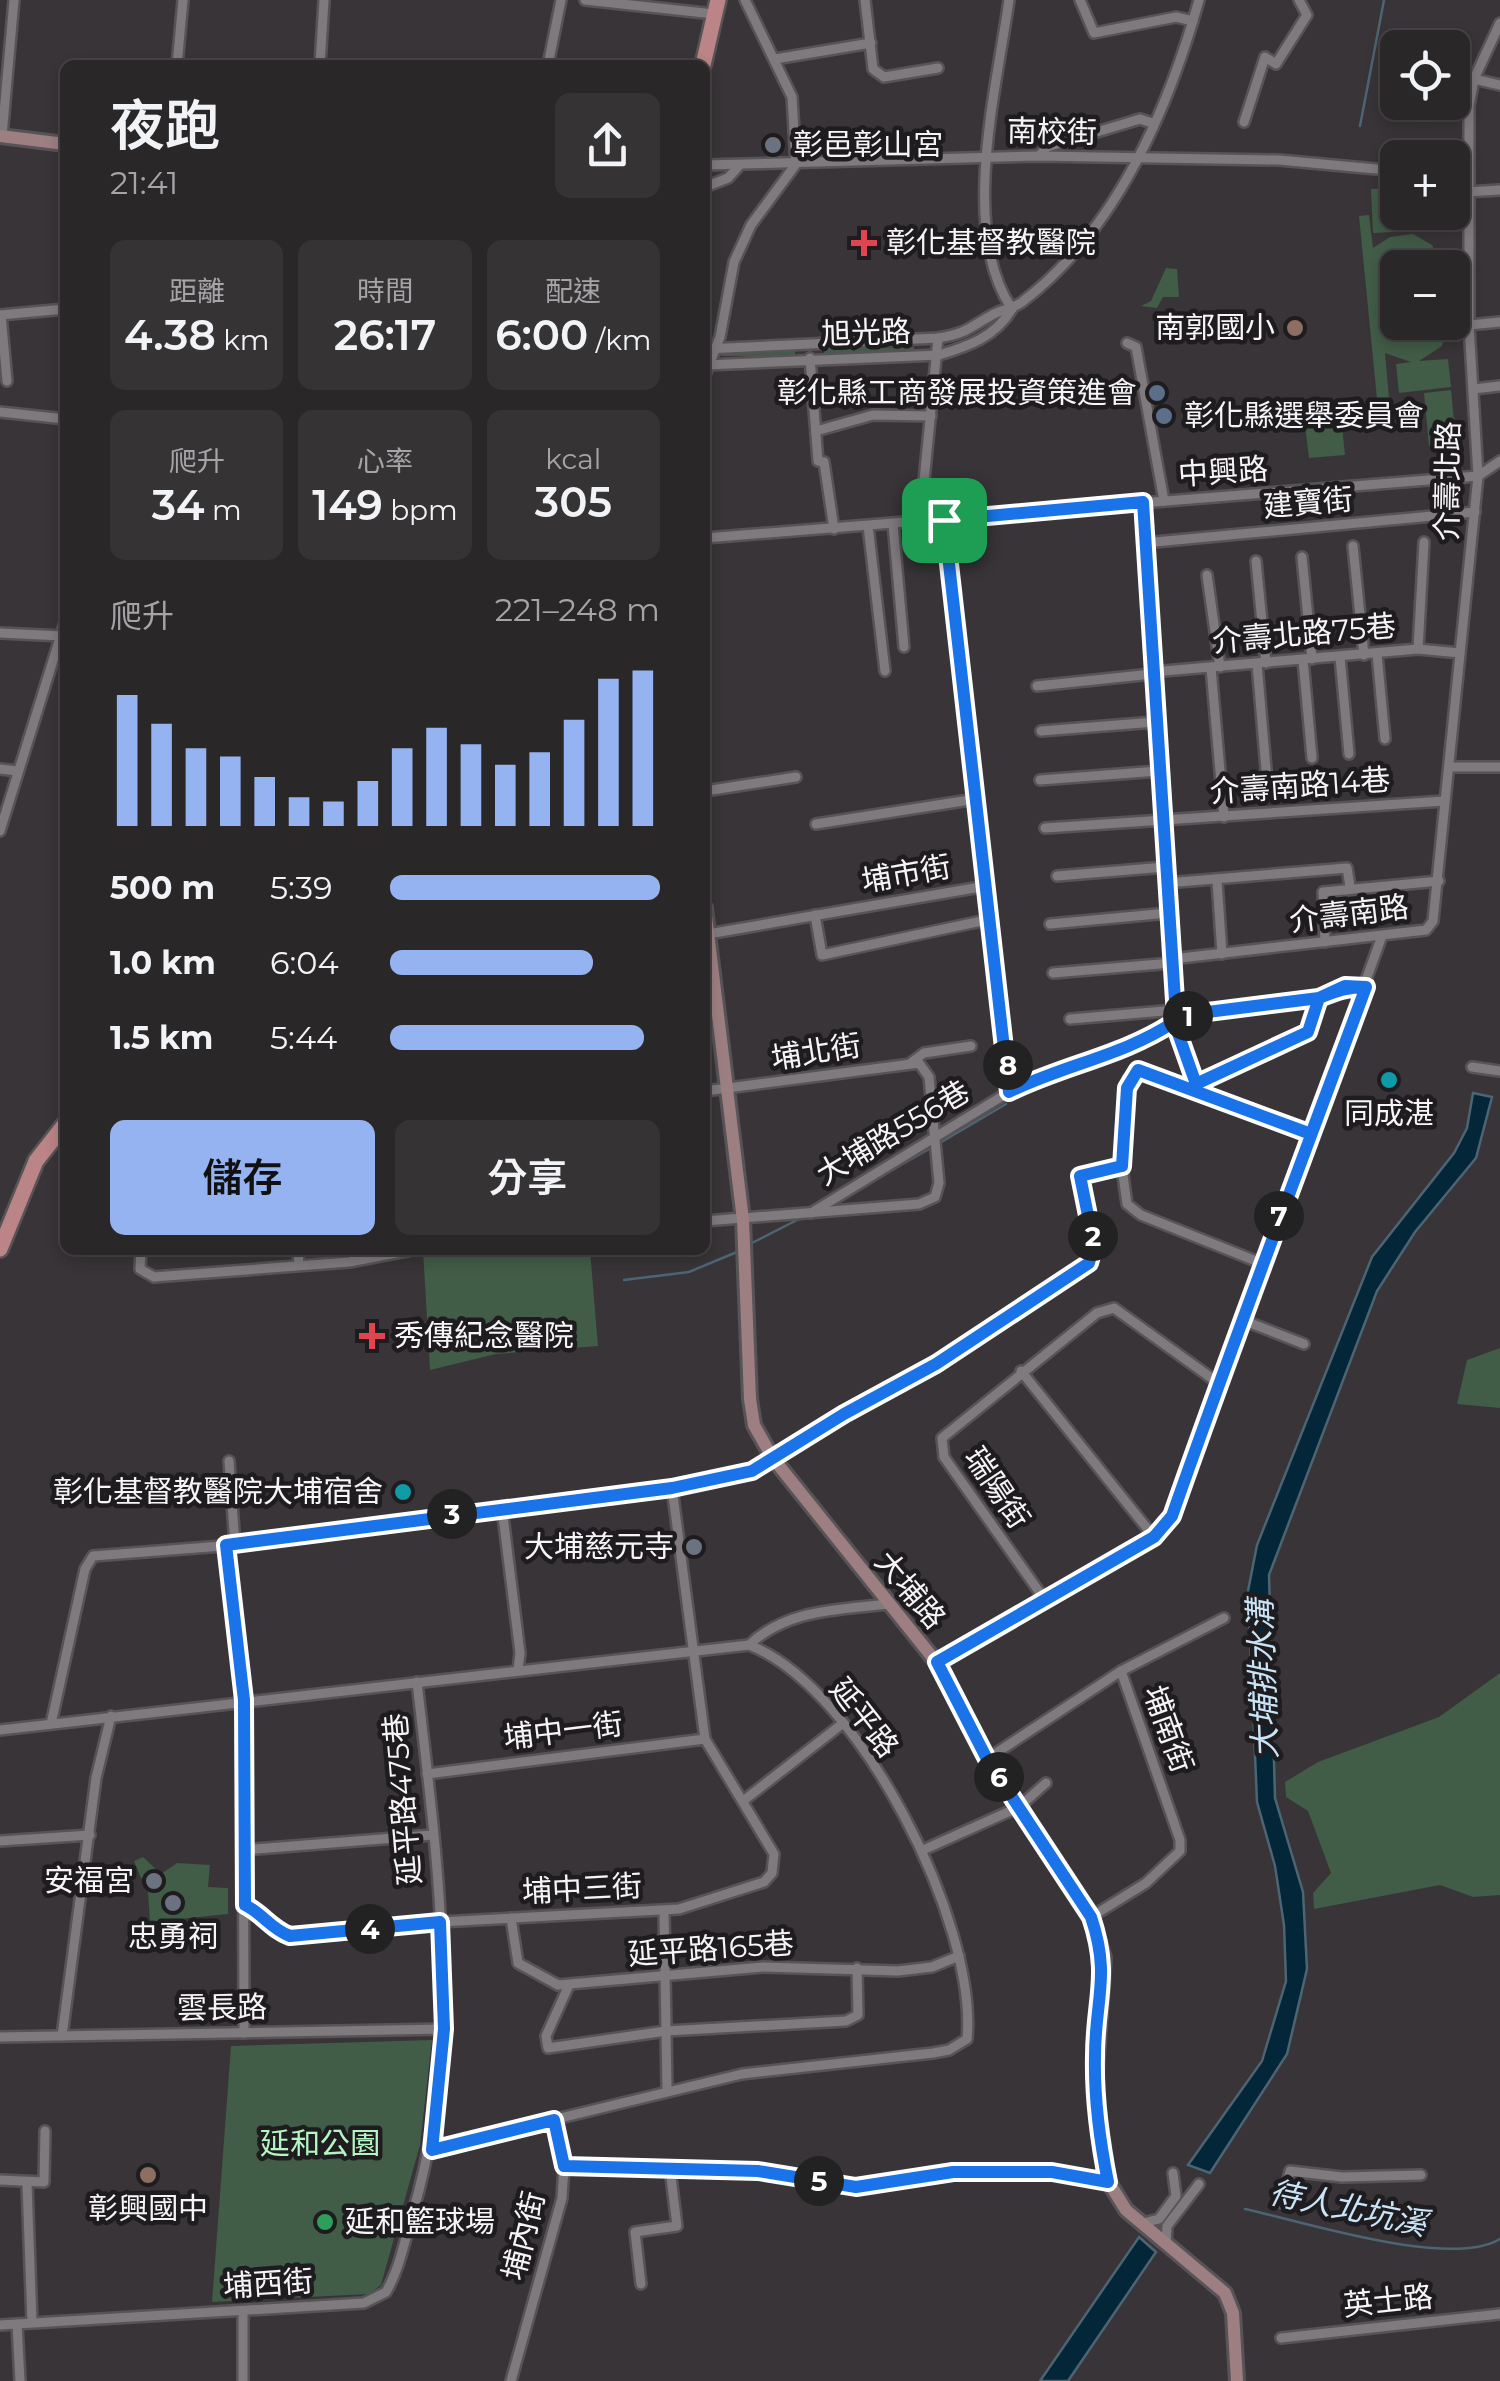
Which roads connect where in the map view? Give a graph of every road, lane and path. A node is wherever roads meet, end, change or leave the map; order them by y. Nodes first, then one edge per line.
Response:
1 (14, 0) edge
2 (184, 0) edge
3 (324, 0) edge
4 (561, 0) edge
5 (586, 0) edge
6 (745, 0) edge
7 (864, 0) edge
8 (1009, 0) edge
9 (1080, 0) edge
10 (1199, 0) edge
11 (1299, 0) edge
12 (716, 7) edge
13 (1193, 21) junction
14 (1500, 23) edge
15 (871, 43) junction
16 (178, 60) edge
17 (320, 60) edge
18 (549, 60) edge
19 (704, 60) edge
20 (775, 60) junction
21 (938, 68) dead end
22 (1474, 79) junction
23 (1500, 85) edge
24 (1244, 122) dead end
25 (1152, 123) junction
26 (1, 136) edge
27 (1469, 140) edge
28 (60, 143) edge
29 (988, 156) junction
30 (1039, 156) junction
31 (1138, 158) junction
32 (796, 164) junction
33 (710, 165) edge
34 (738, 166) junction
35 (1380, 169) edge
36 (710, 185) edge
37 (1500, 190) edge
38 (1470, 192) edge
39 (1012, 308) junction
40 (60, 309) edge
41 (1, 315) edge
42 (1500, 322) edge
43 (1470, 324) edge
44 (938, 338) junction
45 (1469, 340) edge
46 (1127, 343) dead end
47 (808, 345) junction
48 (710, 349) edge
49 (939, 354) junction
50 (810, 360) junction
51 (710, 368) edge
52 (7, 381) dead end
53 (1500, 386) edge
54 (1473, 389) junction
55 (0, 412) edge
56 (931, 416) junction
57 (60, 419) edge
58 (816, 431) junction
59 (1500, 461) edge
60 (1478, 476) junction
61 (1164, 500) junction
62 (1143, 502) junction
63 (1475, 512) junction
64 (944, 520) junction
65 (920, 522) junction
66 (893, 524) junction
67 (868, 526) junction
68 (834, 529) junction
69 (710, 538) edge
70 (1424, 542) dead end
71 (1144, 543) junction
72 (1353, 546) dead end
73 (1302, 557) dead end
74 (1256, 562) dead end
75 (1207, 576) dead end
76 (0, 633) edge
77 (60, 636) edge
78 (60, 642) edge
79 (904, 647) dead end
80 (1418, 649) junction
81 (1460, 653) junction
82 (1364, 654) junction
83 (1377, 654) junction
84 (1340, 657) junction
85 (1308, 660) junction
86 (1261, 663) junction
87 (1216, 667) junction
88 (885, 671) dead end
89 (1152, 673) junction
90 (1038, 686) dead end
91 (1155, 722) junction
92 (1042, 731) dead end
93 (1385, 739) dead end
94 (1349, 754) dead end
95 (1312, 758) dead end
96 (1448, 766) junction
97 (1500, 767) edge
98 (0, 769) edge
99 (17, 770) junction
100 (1158, 772) junction
101 (796, 777) dead end
102 (1040, 780) dead end
103 (710, 789) edge
104 (1268, 792) dead end
105 (976, 799) junction
106 (1444, 800) junction
107 (1224, 818) junction
108 (1160, 821) junction
109 (816, 824) dead end
110 (1046, 828) dead end
111 (0, 832) edge
112 (1165, 868) junction
113 (1057, 876) dead end
114 (1216, 881) junction
115 (1439, 882) junction
116 (1166, 883) junction
117 (986, 886) junction
118 (1350, 886) junction
119 (1168, 914) junction
120 (815, 915) junction
121 (991, 919) junction
122 (1050, 924) dead end
123 (710, 934) edge
124 (1382, 936) junction
125 (1325, 942) junction
126 (710, 950) edge
127 (1222, 954) junction
128 (1172, 961) junction
129 (1052, 972) dead end
130 (1366, 987) junction
131 (1319, 998) junction
132 (1175, 1016) junction
133 (1070, 1019) dead end
134 (971, 1046) dead end
135 (912, 1062) junction
136 (1472, 1067) dead end
137 (1500, 1071) edge
138 (727, 1090) junction
139 (710, 1091) edge
140 (1009, 1092) junction
141 (60, 1131) edge
142 (1311, 1134) junction
143 (936, 1138) junction
144 (1122, 1166) junction
145 (6, 1212) edge
146 (808, 1214) junction
147 (742, 1220) junction
148 (710, 1221) edge
149 (0, 1249) edge
150 (141, 1255) edge
151 (298, 1255) edge
152 (374, 1255) edge
153 (1261, 1263) junction
154 (299, 1265) junction
155 (1240, 1319) junction
156 (1304, 1344) dead end
157 (1022, 1371) junction
158 (1217, 1382) junction
159 (772, 1457) junction
160 (229, 1460) dead end
161 (672, 1488) junction
162 (502, 1508) junction
163 (1154, 1537) junction
164 (230, 1545) junction
165 (1045, 1600) junction
166 (888, 1604) junction
167 (1224, 1618) dead end
168 (748, 1645) junction
169 (690, 1649) junction
170 (937, 1662) junction
171 (518, 1670) junction
172 (1121, 1672) junction
173 (417, 1682) junction
174 (244, 1700) junction
175 (111, 1716) junction
176 (50, 1724) junction
177 (842, 1724) junction
178 (0, 1730) edge
179 (705, 1739) junction
180 (987, 1759) junction
181 (428, 1774) junction
182 (1046, 1784) dead end
183 (743, 1801) junction
184 (1019, 1808) junction
185 (90, 1834) junction
186 (432, 1835) junction
187 (0, 1841) edge
188 (243, 1850) junction
189 (923, 1850) junction
190 (245, 1905) junction
191 (664, 1910) junction
192 (1091, 1917) junction
193 (511, 1918) junction
194 (440, 1922) junction
195 (958, 1956) junction
196 (857, 1968) junction
197 (666, 1977) junction
198 (569, 1985) junction
199 (444, 2029) junction
200 (666, 2032) junction
201 (244, 2033) junction
202 (62, 2036) junction
203 (0, 2037) edge
204 (667, 2089) junction
205 (554, 2120) junction
206 (45, 2131) dead end
207 (432, 2150) junction
208 (564, 2166) junction
209 (670, 2169) junction
210 (1173, 2173) dead end
211 (1421, 2175) dead end
212 (0, 2180) edge
213 (1108, 2182) junction
214 (27, 2184) junction
215 (1200, 2184) dead end
216 (1282, 2203) dead end
217 (1143, 2223) junction
218 (1166, 2244) junction
219 (641, 2284) dead end
220 (243, 2311) junction
221 (1500, 2314) edge
222 (32, 2322) junction
223 (17, 2324) junction
224 (0, 2325) edge
225 (1281, 2338) dead end
226 (20, 2381) edge
227 (243, 2381) edge
228 (510, 2381) edge
229 (1237, 2381) edge

1 - 26 street
2 - 16 street
3 - 17 street
4 - 18 street
5 - 12 street
6 - 20 street
7 - 15 street
8 - 29 street
9 - 13 street
10 - 13 street, 旭光路
11 - 24 street
12 - 19 main road
13 - 25 street, 旭光路
14 - 22 street, 介壽北路
15 - 20 street
15 - 21 street
20 - 32 street
22 - 23 street
22 - 27 street, 介壽北路
25 - 30 street
25 - 31 street, 旭光路
26 - 28 main road
29 - 30 street, 南校街
29 - 32 street, 南校街
29 - 39 street
30 - 31 street, 南校街
31 - 35 street, 南校街
31 - 39 street, 旭光路
32 - 34 street, 南校街
32 - 48 street
33 - 34 street, 南校街
34 - 36 street
37 - 38 street
39 - 44 street, 旭光路
39 - 49 street, 旭光路
40 - 41 street
41 - 52 street
42 - 43 street
44 - 47 street, 旭光路
44 - 49 street
45 - 54 street, 介壽北路
46 - 61 street
47 - 48 street, 旭光路
47 - 50 street
49 - 50 street, 旭光路
49 - 56 street
50 - 51 street, 旭光路
50 - 58 street
53 - 54 street
54 - 60 street, 介壽北路
55 - 57 street
56 - 58 street
56 - 65 street
58 - 68 street
59 - 60 street, 中興路
60 - 61 street, 中興路
60 - 63 street, 介壽北路
61 - 62 street, 中興路
62 - 64 street, 中興路
62 - 71 street
63 - 71 street, 建寶街
63 - 81 street, 介壽北路
64 - 65 street, 中興路
64 - 105 street, 埔市街
65 - 66 street, 中興路
66 - 67 street, 中興路
66 - 79 street
67 - 68 street, 中興路
67 - 88 street
68 - 69 street, 中興路
70 - 80 street
71 - 89 street
72 - 82 street
73 - 85 street
74 - 86 street
75 - 87 street
76 - 77 street
78 - 99 street
80 - 81 street, 介壽北路75巷
80 - 83 street, 介壽北路75巷
81 - 96 street, 介壽北路
82 - 83 street, 介壽北路75巷
82 - 84 street, 介壽北路75巷
83 - 93 street
84 - 85 street, 介壽北路75巷
84 - 94 street
85 - 86 street, 介壽北路75巷
85 - 95 street
86 - 87 street, 介壽北路75巷
86 - 104 street
87 - 89 street, 介壽北路75巷
87 - 107 street
89 - 90 street, 介壽北路75巷
89 - 91 street
91 - 92 street
91 - 100 street
96 - 97 street
96 - 106 street, 介壽南路
98 - 99 street
99 - 111 street
100 - 102 street
100 - 108 street
101 - 103 street
105 - 109 street
105 - 117 street, 埔市街
106 - 107 street, 介壽南路14巷
106 - 115 street, 介壽南路
107 - 108 street, 介壽南路14巷
108 - 110 street, 介壽南路14巷
108 - 112 street
112 - 113 street
112 - 116 street
114 - 116 street
114 - 118 street
114 - 127 street
115 - 118 street
115 - 124 street, 介壽南路
116 - 119 street
117 - 120 street, 埔市街
117 - 121 street
118 - 125 street
119 - 122 street
119 - 128 street
120 - 121 street
120 - 123 street, 埔市街
121 - 140 street
124 - 125 street, 介壽南路
124 - 130 street
125 - 127 street, 介壽南路
126 - 138 main road
127 - 128 street, 介壽南路
128 - 129 street, 介壽南路
128 - 132 street
130 - 131 street
130 - 142 street
131 - 132 street
131 - 132 street
132 - 133 street
132 - 140 street, 大埔路556巷
134 - 135 street, 埔北街
135 - 138 street, 埔北街
135 - 143 street
136 - 137 street
138 - 139 street, 埔北街
138 - 147 main road
140 - 143 street, 大埔路556巷
141 - 145 main road
142 - 144 street
142 - 153 street
143 - 146 street, 大埔路556巷
143 - 146 street
144 - 153 street
144 - 159 street
145 - 149 main road
146 - 147 street, 大埔路556巷
147 - 148 street, 大埔路556巷
147 - 159 main road, 大埔路
150 - 154 street
151 - 154 street
152 - 154 street
153 - 155 street
155 - 156 street
155 - 158 street
157 - 158 street, 瑞陽街
157 - 163 street
157 - 165 street, 瑞陽街
158 - 163 street
159 - 161 street
159 - 166 main road, 大埔路
160 - 164 street
161 - 162 street
161 - 169 street
162 - 164 street
162 - 171 street
163 - 165 street
164 - 174 street
164 - 176 street
165 - 170 street
166 - 168 street
166 - 170 main road, 大埔路
167 - 172 street
168 - 169 street
168 - 177 street, 延平路
169 - 171 street
169 - 179 street
170 - 180 main road, 大埔路
171 - 173 street
172 - 180 street, 埔南街
172 - 192 street, 埔南街
173 - 174 street
173 - 181 street, 延平路475巷
174 - 175 street
174 - 188 street
175 - 176 street
175 - 185 street
176 - 178 street
177 - 183 street
177 - 189 street, 延平路
179 - 181 street, 埔中一街
179 - 183 street, 埔中三街
180 - 184 main road, 大埔路
181 - 186 street, 延平路475巷
182 - 184 street
183 - 191 street, 埔中三街
184 - 189 street
184 - 192 main road, 大埔路
185 - 187 street
185 - 202 street
186 - 188 street
186 - 194 street, 延平路475巷
188 - 190 street
189 - 195 street, 延平路
190 - 194 street, 埔中三街
190 - 201 street
191 - 193 street, 埔中三街
191 - 197 street
192 - 213 main road, 大埔路
193 - 194 street, 埔中三街
193 - 198 street, 延平路165巷
194 - 199 street, 延平路475巷
195 - 196 street, 延平路165巷
195 - 204 street, 延平路
196 - 197 street, 延平路165巷
196 - 200 street
197 - 198 street, 延平路165巷
197 - 200 street
198 - 200 street
199 - 201 street, 雲長路
199 - 207 street, 延平路475巷
200 - 204 street
201 - 202 street, 雲長路
202 - 203 street, 雲長路
204 - 205 street, 延平路
205 - 207 street, 延平路
205 - 208 street
206 - 214 street
207 - 220 street, 埔西街
208 - 209 street, 埔內街
208 - 228 street, 埔內街
209 - 213 street, 埔內街
209 - 219 street
210 - 217 street
211 - 216 street
212 - 214 street
213 - 217 main road
214 - 222 street
215 - 218 street
217 - 218 main road
218 - 229 main road
220 - 222 street, 埔西街
220 - 227 street
221 - 225 street, 英士路
222 - 223 street, 埔西街
223 - 224 street, 埔西街
223 - 226 street

